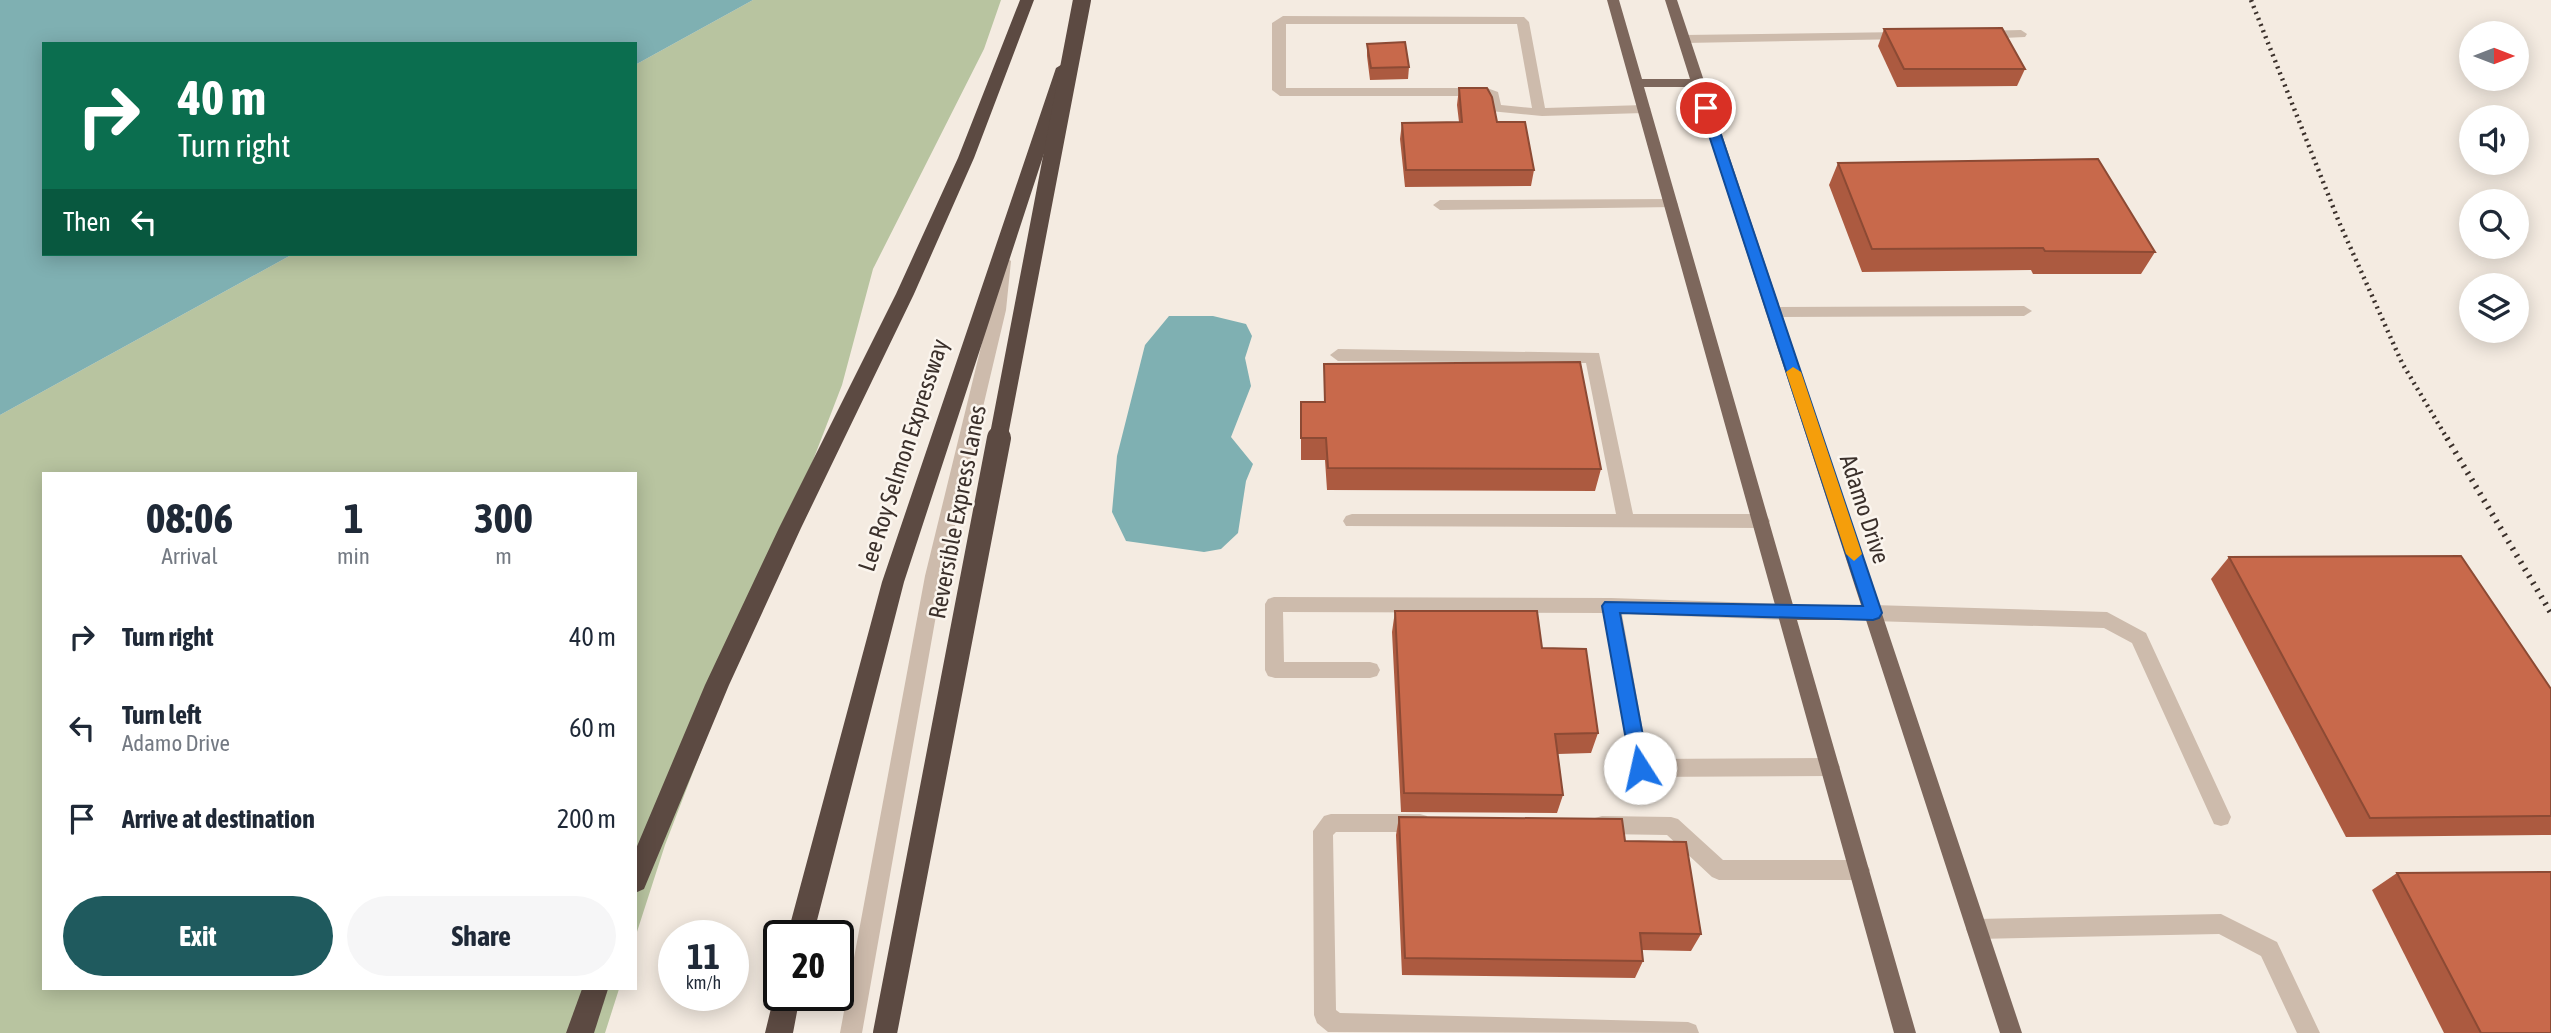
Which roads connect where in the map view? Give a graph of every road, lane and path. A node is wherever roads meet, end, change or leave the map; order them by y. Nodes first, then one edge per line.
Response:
1 (1027, 0) edge
2 (1084, 0) edge
3 (1613, 0) edge
4 (1671, 0) edge
5 (2021, 34) dead end
6 (1969, 35) edge
7 (1917, 36) edge
8 (1684, 39) junction
9 (1636, 83) junction
10 (1697, 83) junction
11 (1644, 109) junction
12 (1539, 110) junction
13 (1671, 204) junction
14 (1440, 205) dead end
15 (1004, 246) junction
16 (2024, 311) dead end
17 (1773, 312) junction
18 (1338, 355) dead end
19 (1352, 521) dead end
20 (1761, 521) junction
21 (1626, 522) junction
22 (1611, 606) junction
23 (1787, 612) junction
24 (1873, 613) junction
25 (1370, 670) dead end
26 (1830, 767) junction
27 (2221, 817) dead end
28 (1440, 824) edge
29 (1576, 825) edge
30 (1860, 870) junction
31 (637, 876) edge
32 (804, 920) edge
33 (1977, 929) junction
34 (595, 990) edge
35 (784, 1011) edge
36 (580, 1033) edge
37 (779, 1033) edge
38 (851, 1033) edge
39 (885, 1033) edge
40 (1688, 1033) edge
41 (1905, 1033) edge
42 (2011, 1033) edge
43 (2309, 1033) edge

1 - 31 highway
2 - 15 highway, Lee Roy Selmon Expressway
2 - 39 highway, Reversible Express Lanes, bridge
3 - 9 main road
4 - 8 main road, Adamo Drive
5 - 6 lane
7 - 8 lane
8 - 10 main road, Adamo Drive
9 - 10 main road
9 - 11 main road
10 - 17 main road, Adamo Drive
11 - 12 lane
11 - 13 main road
12 - 12 lane
13 - 14 lane
13 - 20 main road
15 - 32 highway, Lee Roy Selmon Expressway
15 - 38 lane
16 - 17 lane
17 - 24 main road, Adamo Drive
18 - 21 lane
19 - 21 lane
20 - 21 lane
20 - 23 main road
22 - 23 lane
22 - 25 lane
22 - 26 lane
23 - 24 main road
23 - 26 main road
24 - 27 lane
24 - 33 main road, Adamo Drive
26 - 30 main road
28 - 40 lane
29 - 30 lane
30 - 41 main road
33 - 42 main road, Adamo Drive
33 - 43 lane
34 - 36 highway
35 - 37 highway

